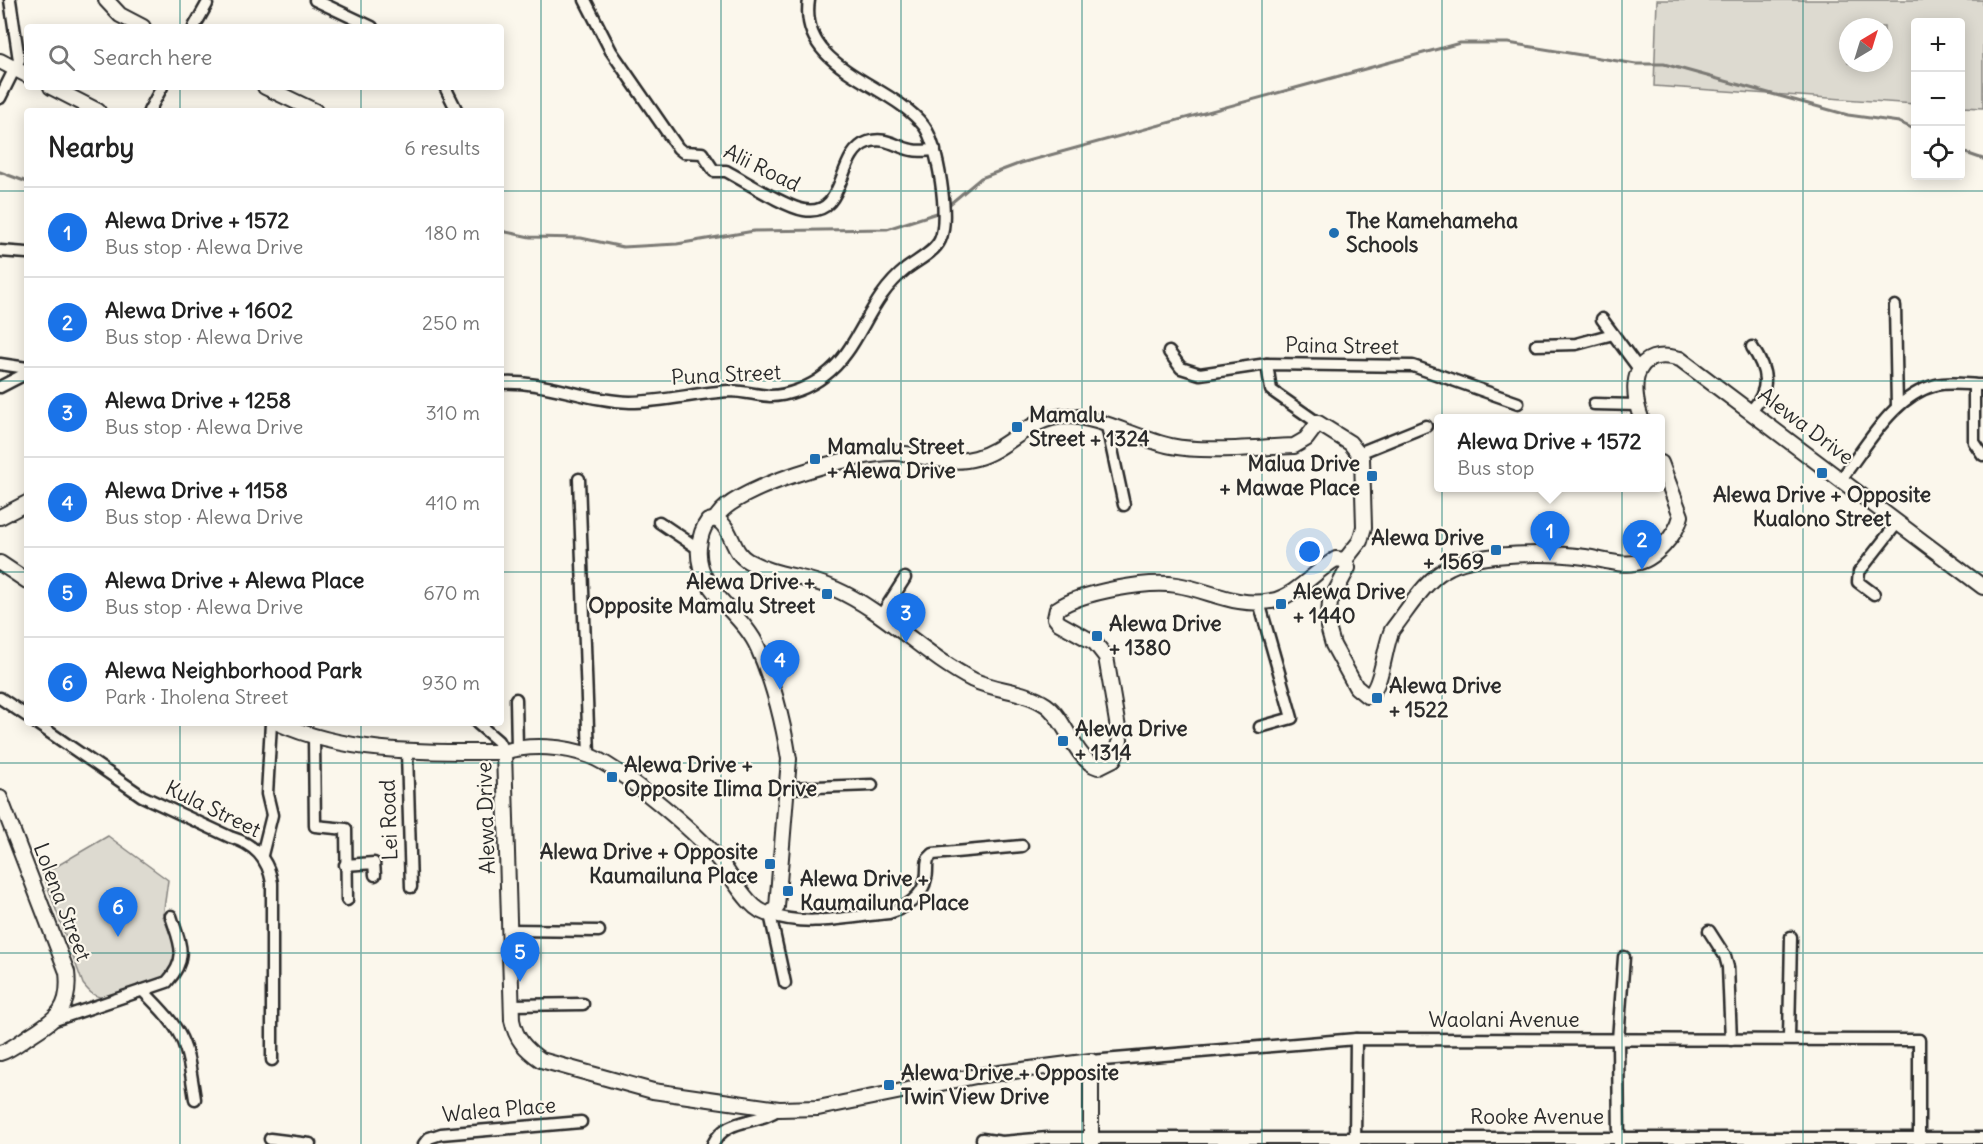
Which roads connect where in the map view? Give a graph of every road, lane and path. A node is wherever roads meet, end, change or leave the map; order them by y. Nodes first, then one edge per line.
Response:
1 (10, 0) edge
2 (106, 0) edge
3 (315, 0) edge
4 (585, 0) edge
5 (809, 0) edge
6 (207, 4) dead end
7 (137, 24) edge
8 (196, 24) edge
9 (366, 24) edge
10 (0, 61) edge
11 (21, 72) edge
12 (57, 90) edge
13 (160, 90) edge
14 (271, 90) edge
15 (446, 90) edge
16 (0, 98) edge
17 (92, 108) edge
18 (151, 108) edge
19 (309, 108) edge
20 (456, 108) edge
21 (935, 150) junction
22 (0, 251) edge
23 (24, 254) edge
24 (1895, 306) dead end
25 (1602, 319) dead end
26 (1613, 334) junction
27 (1536, 345) dead end
28 (1752, 347) dead end
29 (1169, 352) dead end
30 (0, 364) edge
31 (1266, 364) junction
32 (24, 368) edge
33 (1639, 369) junction
34 (24, 375) edge
35 (504, 383) edge
36 (1978, 385) edge
37 (0, 387) edge
38 (1518, 403) dead end
39 (1594, 404) dead end
40 (1637, 405) junction
41 (1897, 407) junction
42 (1751, 411) junction
43 (1640, 414) edge
44 (1318, 423) junction
45 (1107, 426) junction
46 (1426, 426) dead end
47 (1359, 453) junction
48 (1983, 455) edge
49 (1665, 474) edge
50 (579, 479) dead end
51 (1841, 479) junction
52 (24, 505) edge
53 (1124, 505) dead end
54 (0, 517) edge
55 (716, 519) junction
56 (659, 522) dead end
57 (1898, 522) junction
58 (699, 549) junction
59 (1345, 560) junction
60 (0, 563) edge
61 (905, 578) dead end
62 (24, 579) edge
63 (1983, 587) edge
64 (1874, 594) dead end
65 (1259, 602) junction
66 (880, 617) junction
67 (0, 698) edge
68 (516, 699) dead end
69 (24, 714) edge
70 (40, 726) edge
71 (272, 726) edge
72 (286, 726) edge
73 (480, 726) edge
74 (1260, 727) dead end
75 (314, 737) junction
76 (510, 750) junction
77 (407, 752) junction
78 (589, 755) junction
79 (872, 785) dead end
80 (788, 789) junction
81 (0, 798) edge
82 (4, 822) edge
83 (1022, 846) dead end
84 (262, 855) junction
85 (345, 865) junction
86 (375, 875) dead end
87 (411, 887) dead end
88 (347, 900) dead end
89 (770, 914) junction
90 (171, 916) dead end
91 (509, 930) junction
92 (599, 931) dead end
93 (1709, 931) dead end
94 (1791, 937) dead end
95 (1624, 957) dead end
96 (785, 983) dead end
97 (142, 990) junction
98 (583, 1004) dead end
99 (511, 1005) junction
100 (54, 1020) junction
101 (1789, 1038) junction
102 (1356, 1039) junction
103 (1618, 1040) junction
104 (1731, 1040) junction
105 (0, 1053) edge
106 (272, 1060) dead end
107 (1091, 1061) junction
108 (195, 1099) dead end
109 (779, 1109) junction
110 (581, 1122) dead end
111 (1983, 1138) edge
112 (270, 1139) dead end
113 (982, 1139) dead end
114 (1619, 1140) edge
115 (1091, 1141) edge
116 (1355, 1141) edge
117 (1919, 1141) edge
118 (310, 1144) edge
119 (424, 1144) edge
120 (713, 1144) edge

1 - 11 street
2 - 7 street
3 - 9 street
4 - 21 street, Alii Road
5 - 21 street, Puna Street
6 - 8 street
10 - 11 street
11 - 16 street
12 - 17 street
13 - 18 street
14 - 19 street
15 - 20 street
21 - 35 street, Puna Street
22 - 23 street
24 - 41 street
25 - 26 street
26 - 27 street
26 - 33 street
28 - 42 street
29 - 31 street, Paina Street
30 - 32 street
31 - 38 street, Paina Street
31 - 44 street
33 - 40 street
33 - 42 street, Alewa Drive
34 - 37 street
36 - 41 street
36 - 48 street
39 - 40 street
40 - 43 street
41 - 51 street
42 - 51 street, Alewa Drive
44 - 45 street
44 - 47 street
45 - 53 street
45 - 55 street
46 - 47 street
47 - 59 street
49 - 59 street
50 - 78 street
51 - 57 street, Alewa Drive
52 - 54 street
55 - 58 street
55 - 66 street
56 - 58 street
57 - 63 street, Alewa Drive
57 - 64 street
58 - 80 street
59 - 65 street
60 - 62 street
61 - 66 street
65 - 66 street
65 - 74 street
67 - 69 street
68 - 76 street
70 - 84 street, Kula Street
71 - 84 street
72 - 75 street
73 - 76 street
75 - 77 street
75 - 85 street
76 - 77 street
76 - 78 street, Alewa Drive
76 - 91 street, Alewa Drive
77 - 87 street, Lei Road
78 - 89 street, Alewa Drive
79 - 80 street
80 - 89 street
81 - 82 street, Lolena Street
82 - 100 street, Lolena Street
83 - 89 street
84 - 106 street, Kula Street
85 - 86 street
85 - 88 street
89 - 96 street
90 - 97 street
91 - 92 street
91 - 99 street, Alewa Drive
93 - 104 street
94 - 101 street
95 - 103 street
97 - 100 street
97 - 108 street
98 - 99 street
99 - 109 street, Alewa Drive
100 - 105 street
101 - 104 street, Waolani Avenue
101 - 117 street, Waolani Avenue
102 - 103 street, Waolani Avenue
102 - 107 street, Waolani Avenue
102 - 116 street
103 - 104 street, Waolani Avenue
103 - 114 street
107 - 109 street, Alewa Drive
107 - 115 street
109 - 120 street
110 - 119 street, Walea Place
111 - 117 street, Rooke Avenue
112 - 118 street
113 - 115 street, Rooke Avenue
114 - 116 street, Rooke Avenue
114 - 117 street, Rooke Avenue
115 - 116 street, Rooke Avenue

